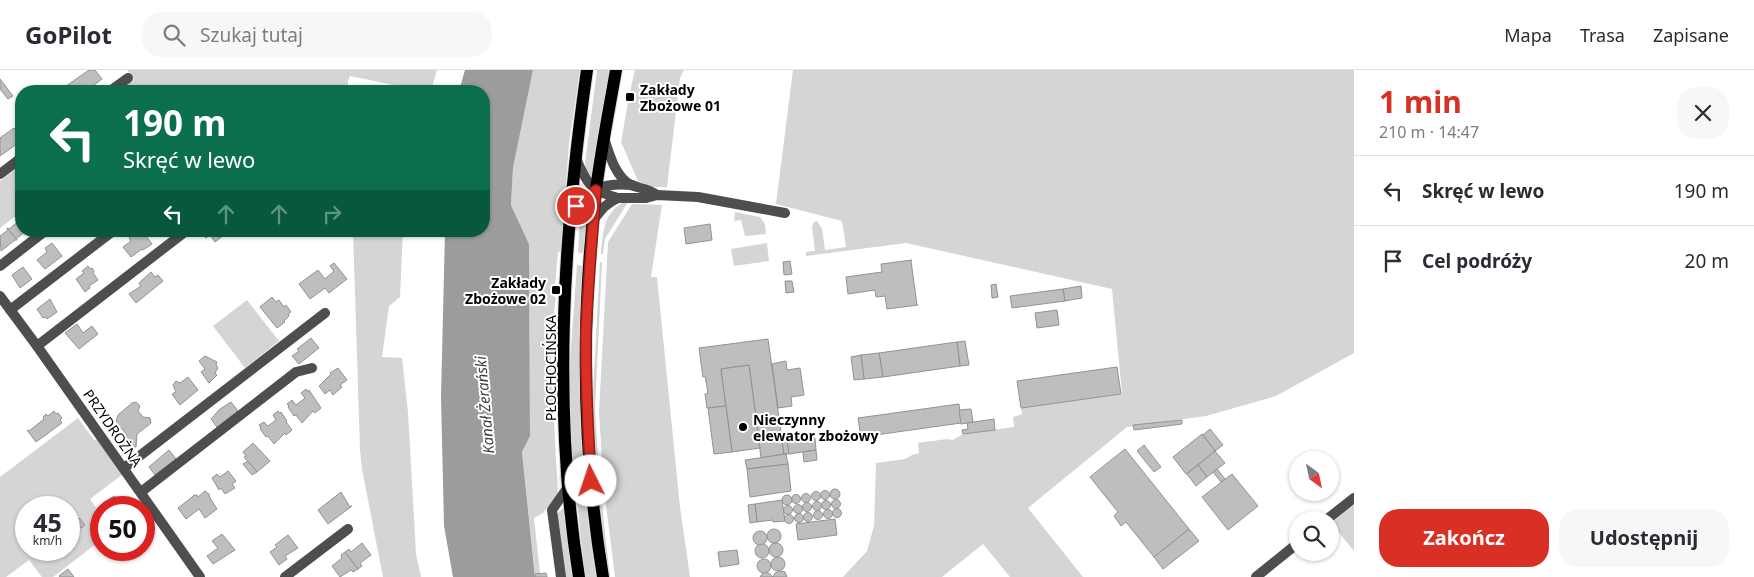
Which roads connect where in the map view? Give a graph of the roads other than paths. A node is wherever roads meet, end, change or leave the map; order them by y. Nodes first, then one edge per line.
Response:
1 (587, 70) edge
2 (616, 70) edge
3 (128, 78) dead end
4 (118, 85) edge
5 (604, 138) junction
6 (575, 157) junction
7 (15, 163) edge
8 (0, 174) edge
9 (633, 185) junction
10 (596, 190) junction
11 (656, 195) junction
12 (618, 198) junction
13 (785, 213) dead end
14 (570, 214) junction
15 (593, 220) junction
16 (37, 237) edge
17 (105, 237) edge
18 (178, 237) edge
19 (0, 266) edge
20 (0, 296) edge
21 (10, 310) junction
22 (325, 312) dead end
23 (38, 346) junction
24 (312, 368) dead end
25 (124, 468) junction
26 (568, 487) junction
27 (142, 492) junction
28 (1354, 498) edge
29 (1337, 511) edge
30 (348, 529) dead end
31 (1289, 550) edge
32 (1258, 576) edge
33 (200, 577) edge
34 (284, 577) edge
35 (561, 577) edge
36 (579, 577) edge
37 (602, 577) edge

1 - 6 main road, PŁOCHOCIŃSKA
2 - 5 main road
3 - 4 street
5 - 9 street
5 - 10 main road
6 - 10 street
6 - 14 main road, PŁOCHOCIŃSKA
7 - 8 street
9 - 10 street
9 - 11 street
10 - 12 street
10 - 14 street
10 - 15 main road
11 - 12 street
11 - 13 street
12 - 15 street
14 - 26 main road, PŁOCHOCIŃSKA
15 - 37 main road
16 - 19 street
17 - 21 street
18 - 23 street
20 - 21 street, PRZYDROŻNA
21 - 23 street, PRZYDROŻNA
22 - 25 street
23 - 25 street, PRZYDROŻNA
24 - 27 street
25 - 27 street, PRZYDROŻNA
26 - 35 street
26 - 36 main road, PŁOCHOCIŃSKA
27 - 33 street, PRZYDROŻNA
28 - 29 street
30 - 34 street
31 - 32 street

